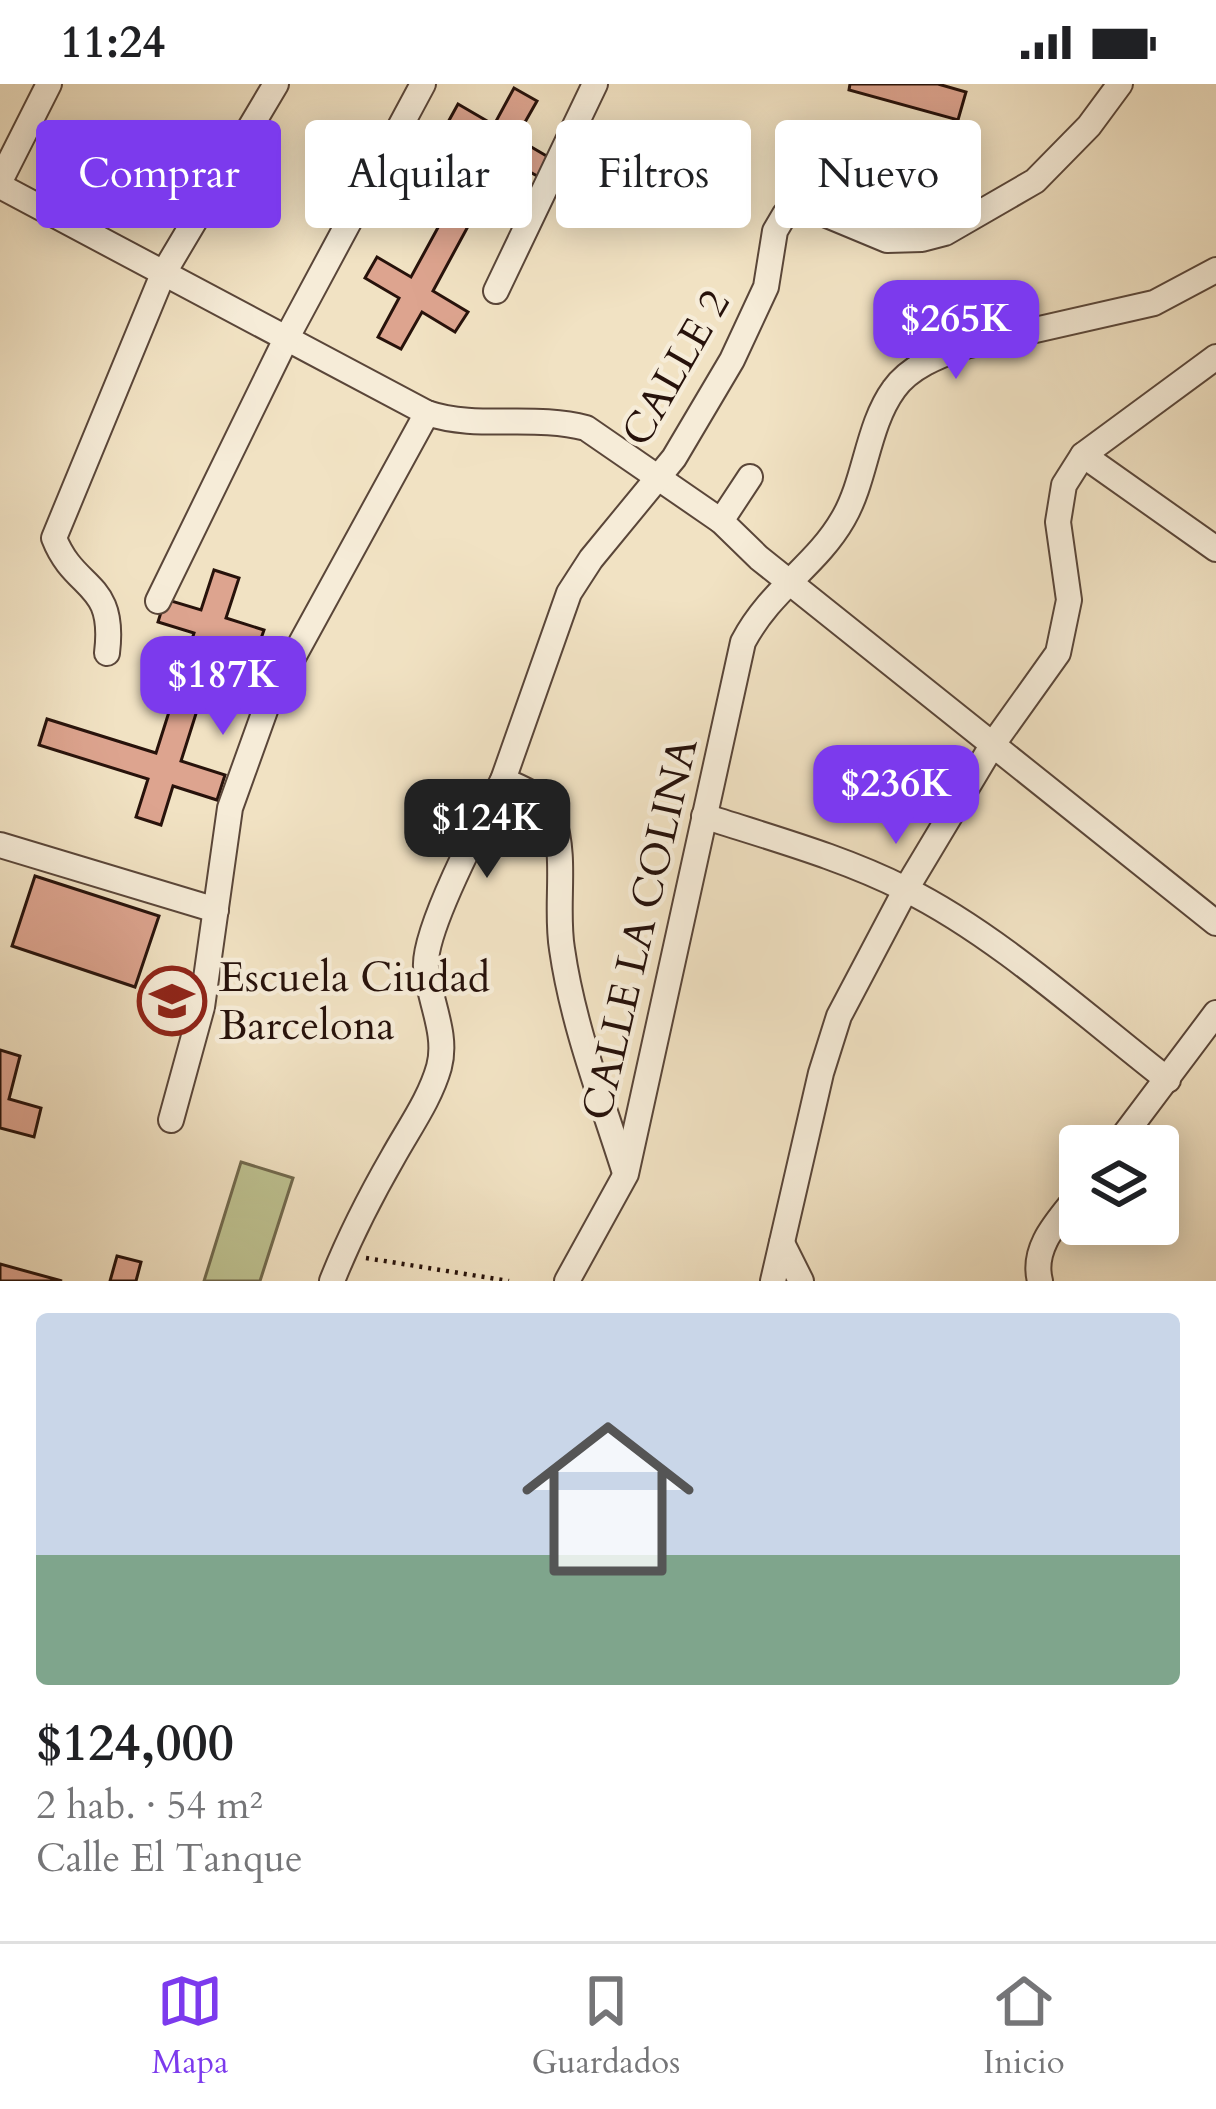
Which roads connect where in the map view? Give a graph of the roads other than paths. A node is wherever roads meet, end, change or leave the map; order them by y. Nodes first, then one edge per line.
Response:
1 (49, 84) edge
2 (276, 84) edge
3 (423, 84) edge
4 (596, 84) edge
5 (1120, 84) edge
6 (0, 183) edge
7 (1216, 270) edge
8 (163, 274) junction
9 (496, 291) dead end
10 (285, 341) junction
11 (1216, 357) edge
12 (427, 413) junction
13 (1083, 455) junction
14 (659, 477) junction
15 (750, 477) dead end
16 (721, 521) junction
17 (1216, 549) edge
18 (782, 586) junction
19 (158, 601) dead end
20 (107, 653) dead end
21 (993, 744) junction
22 (503, 780) junction
23 (704, 816) junction
24 (0, 845) edge
25 (906, 889) junction
26 (216, 910) junction
27 (1216, 923) edge
28 (1216, 1013) edge
29 (1168, 1080) junction
30 (171, 1120) dead end
31 (1133, 1125) edge
32 (626, 1174) junction
33 (1059, 1220) edge
34 (782, 1243) junction
35 (332, 1281) edge
36 (566, 1281) edge
37 (773, 1281) edge
38 (801, 1281) edge
39 (1040, 1281) edge

1 - 6 street
2 - 8 street
3 - 10 street
4 - 9 street
5 - 14 street, CALLE 2
6 - 8 street
7 - 18 street, CALLE LA COLINA
8 - 10 street
8 - 20 street
10 - 12 street
10 - 19 street
11 - 13 street
12 - 14 street
12 - 26 street
13 - 17 street
13 - 21 street
14 - 16 street
14 - 22 street, CALLE 2
15 - 16 street
16 - 18 street
18 - 21 street
18 - 23 street, CALLE LA COLINA
21 - 25 street
21 - 27 street
22 - 32 street
22 - 35 street, CALLE 2
23 - 25 street
23 - 32 street, CALLE LA COLINA
24 - 26 street
25 - 29 street
25 - 34 street
26 - 30 street
28 - 29 street
29 - 31 street
32 - 36 street, CALLE LA COLINA
33 - 39 street
34 - 37 street
34 - 38 street

